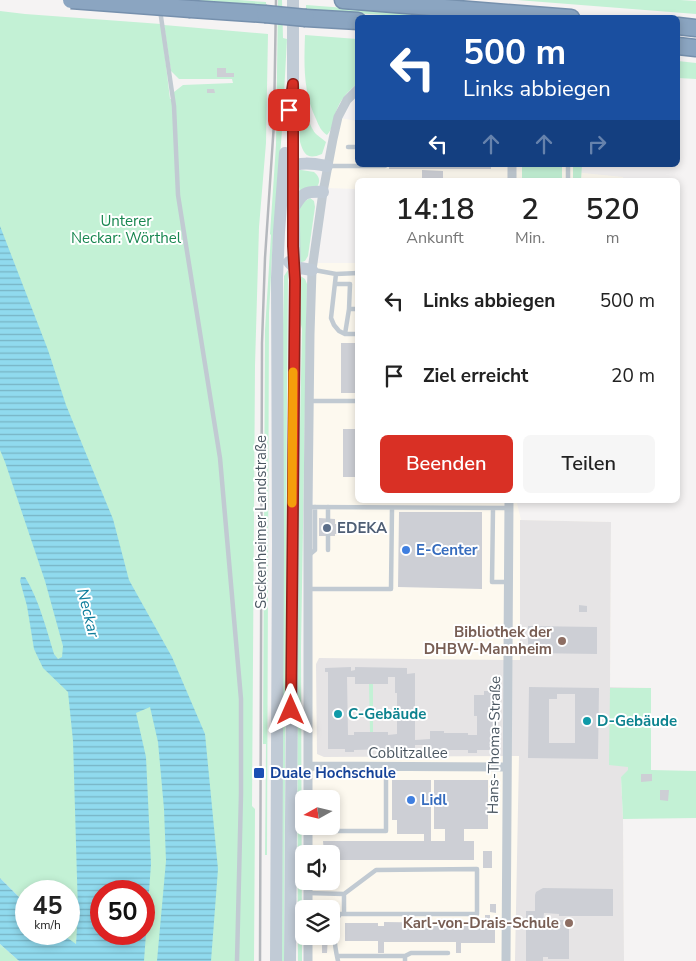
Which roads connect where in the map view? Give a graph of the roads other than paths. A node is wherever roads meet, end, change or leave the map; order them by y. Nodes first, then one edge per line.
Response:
1 (71, 0) edge
2 (159, 0) edge
3 (293, 0) edge
4 (342, 0) edge
5 (533, 15) edge
6 (355, 22) edge
7 (680, 26) edge
8 (696, 28) edge
9 (680, 46) edge
10 (696, 48) edge
11 (293, 84) junction
12 (355, 92) edge
13 (293, 143) junction
14 (348, 147) dead end
15 (355, 148) edge
16 (309, 163) junction
17 (327, 166) junction
18 (355, 166) edge
19 (288, 167) junction
20 (323, 192) junction
21 (293, 208) junction
22 (279, 232) junction
23 (294, 267) junction
24 (312, 270) junction
25 (355, 273) edge
26 (336, 274) junction
27 (355, 283) edge
28 (335, 284) junction
29 (350, 284) junction
30 (349, 309) junction
31 (355, 309) edge
32 (345, 334) junction
33 (355, 334) edge
34 (310, 401) junction
35 (355, 401) edge
36 (509, 504) edge
37 (312, 507) junction
38 (328, 507) junction
39 (392, 508) junction
40 (493, 508) junction
41 (328, 550) dead end
42 (509, 582) junction
43 (308, 589) junction
44 (308, 766) junction
45 (386, 767) junction
46 (507, 767) junction
47 (308, 790) edge
48 (340, 829) edge
49 (308, 893) joint
50 (344, 894) junction
51 (308, 900) edge
52 (344, 914) junction
53 (308, 945) edge
54 (448, 953) dead end
55 (405, 958) edge
56 (338, 959) edge
57 (238, 961) edge
58 (276, 961) edge
59 (290, 961) edge
60 (308, 961) edge
61 (506, 961) edge

1 - 6 highway, bridge
2 - 57 lane
3 - 11 main road, Seckenheimer Landstraße
4 - 5 highway
7 - 8 highway
9 - 10 highway
11 - 13 main road, Seckenheimer Landstraße
11 - 19 main road, Seckenheimer Landstraße
12 - 17 street
13 - 16 main road
13 - 19 main road, Seckenheimer Landstraße
14 - 15 lane
16 - 17 main road
16 - 19 main road
17 - 18 lane
17 - 20 street
19 - 21 main road, Seckenheimer Landstraße
19 - 22 main road, Seckenheimer Landstraße
20 - 21 main road
20 - 24 street
21 - 23 main road, Seckenheimer Landstraße
22 - 23 main road
22 - 58 main road, Seckenheimer Landstraße
23 - 24 main road
23 - 59 main road, Seckenheimer Landstraße
24 - 26 lane
24 - 34 street
25 - 26 lane
26 - 28 lane
27 - 29 lane
28 - 29 lane
28 - 32 lane
29 - 30 lane
30 - 31 lane
30 - 32 lane
32 - 33 lane
34 - 35 lane
34 - 37 street
36 - 40 lane
36 - 42 street, Hans-Thoma-Straße
37 - 38 lane
37 - 43 street
38 - 39 lane
38 - 41 lane
39 - 40 lane
39 - 43 lane
40 - 42 lane
42 - 46 street, Hans-Thoma-Straße
43 - 44 street
44 - 45 street, Coblitzallee
44 - 47 street
45 - 46 street, Coblitzallee
45 - 48 lane
46 - 61 street, Hans-Thoma-Straße
49 - 50 lane
49 - 51 street
50 - 52 lane
50 - 52 lane
52 - 56 lane
53 - 60 street
54 - 55 lane
55 - 56 lane

